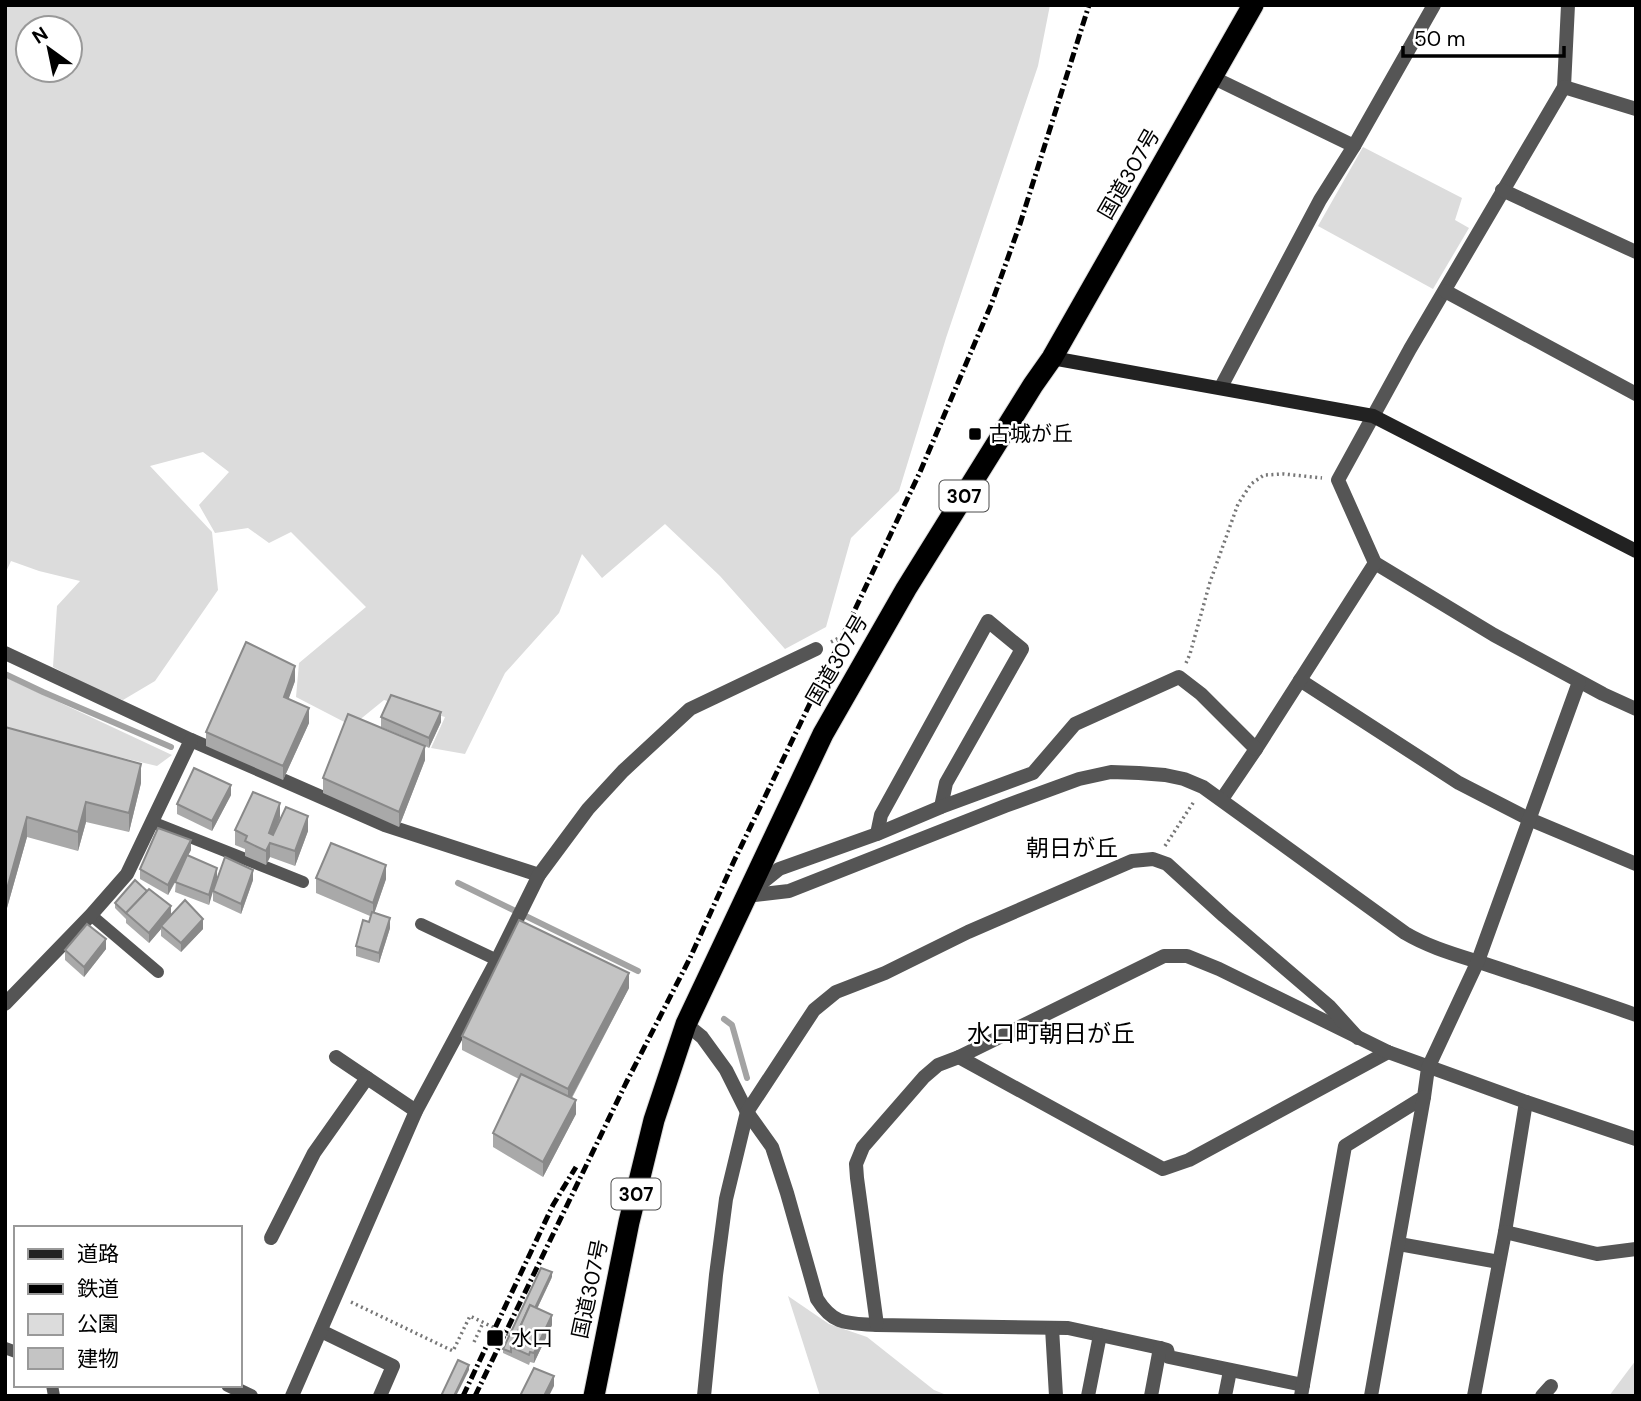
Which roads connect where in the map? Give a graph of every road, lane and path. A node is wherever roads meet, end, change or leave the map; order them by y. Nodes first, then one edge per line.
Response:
1 (1253, 5) edge
2 (1434, 5) edge
3 (1568, 5) edge
4 (1212, 77) junction
5 (1564, 87) junction
6 (1636, 110) edge
7 (1354, 146) junction
8 (1502, 190) junction
9 (1636, 252) edge
10 (1445, 291) junction
11 (1052, 358) junction
12 (1220, 387) junction
13 (1636, 394) edge
14 (1373, 416) junction
15 (1338, 480) junction
16 (1636, 551) edge
17 (1375, 563) junction
18 (858, 627) dead end
19 (816, 649) joint
20 (5, 653) edge
21 (1178, 677) junction
22 (1300, 680) junction
23 (1579, 682) junction
24 (1636, 709) edge
25 (191, 740) junction
26 (1256, 749) junction
27 (1196, 799) dead end
28 (1222, 799) junction
29 (941, 807) junction
30 (1529, 818) junction
31 (152, 822) junction
32 (877, 834) junction
33 (1166, 844) dead end
34 (1636, 864) edge
35 (539, 874) junction
36 (303, 882) dead end
37 (746, 896) junction
38 (91, 915) junction
39 (421, 924) dead end
40 (497, 960) junction
41 (1478, 961) junction
42 (158, 972) dead end
43 (5, 1004) edge
44 (1636, 1014) edge
45 (686, 1024) junction
46 (1358, 1038) junction
47 (1388, 1052) junction
48 (336, 1057) dead end
49 (959, 1057) junction
50 (1428, 1068) junction
51 (367, 1078) junction
52 (1424, 1097) junction
53 (1526, 1102) junction
54 (416, 1111) junction
55 (747, 1112) junction
56 (1636, 1139) edge
57 (1505, 1232) junction
58 (271, 1238) dead end
59 (1399, 1244) junction
60 (1636, 1249) edge
61 (1499, 1262) junction
62 (337, 1295) junction
63 (483, 1323) junction
64 (877, 1325) junction
65 (1052, 1328) junction
66 (321, 1331) junction
67 (1100, 1335) junction
68 (511, 1336) edge
69 (474, 1342) dead end
70 (1160, 1348) junction
71 (1230, 1371) junction
72 (232, 1387) edge
73 (1302, 1390) edge
74 (251, 1396) edge
75 (292, 1396) edge
76 (380, 1396) edge
77 (594, 1396) edge
78 (704, 1396) edge
79 (1056, 1396) edge
80 (1088, 1396) edge
81 (1151, 1396) edge
82 (1225, 1396) edge
83 (1371, 1396) edge
84 (1474, 1396) edge

1 - 4 highway, 国道307号 / 307
2 - 7 street
3 - 5 street
4 - 7 street
4 - 11 highway, 国道307号 / 307
5 - 6 street
5 - 8 street
7 - 12 street
8 - 9 street
8 - 10 street
10 - 13 street
10 - 14 street
11 - 12 street
11 - 37 highway, 国道307号 / 307
12 - 14 street
14 - 15 street
14 - 16 street
15 - 17 street
15 - 21 path
17 - 22 street
17 - 23 street
18 - 19 path
19 - 35 street
20 - 25 street
21 - 26 street
21 - 29 street
22 - 26 street
22 - 30 street
23 - 24 street
23 - 30 street
25 - 31 street
25 - 35 street
26 - 28 street
27 - 33 path
28 - 37 street
28 - 41 street
29 - 32 street
29 - 32 street
30 - 34 street
30 - 41 street
31 - 36 lane
31 - 38 street
32 - 37 street
35 - 40 street
37 - 45 highway, 国道307号 / 307
38 - 42 lane
38 - 43 street
39 - 40 lane
40 - 54 street
41 - 44 street
41 - 50 street
45 - 55 street
45 - 77 highway, 国道307号 / 307
46 - 47 street
46 - 49 street
46 - 55 street
47 - 49 street
47 - 50 street
48 - 51 street
49 - 64 street
50 - 52 street
50 - 53 street
51 - 54 street
51 - 58 street
52 - 59 street
52 - 73 street
53 - 56 street
53 - 57 street
54 - 62 street
55 - 64 street
55 - 78 street
57 - 60 street
57 - 61 street
59 - 61 street
59 - 83 street
61 - 84 street
62 - 63 path
62 - 66 street
63 - 68 path
63 - 69 path
64 - 65 street
65 - 67 street
65 - 79 street
66 - 75 street
66 - 76 street
67 - 70 street
67 - 80 street
70 - 71 street
70 - 81 street
71 - 73 street
71 - 82 street
72 - 74 street

